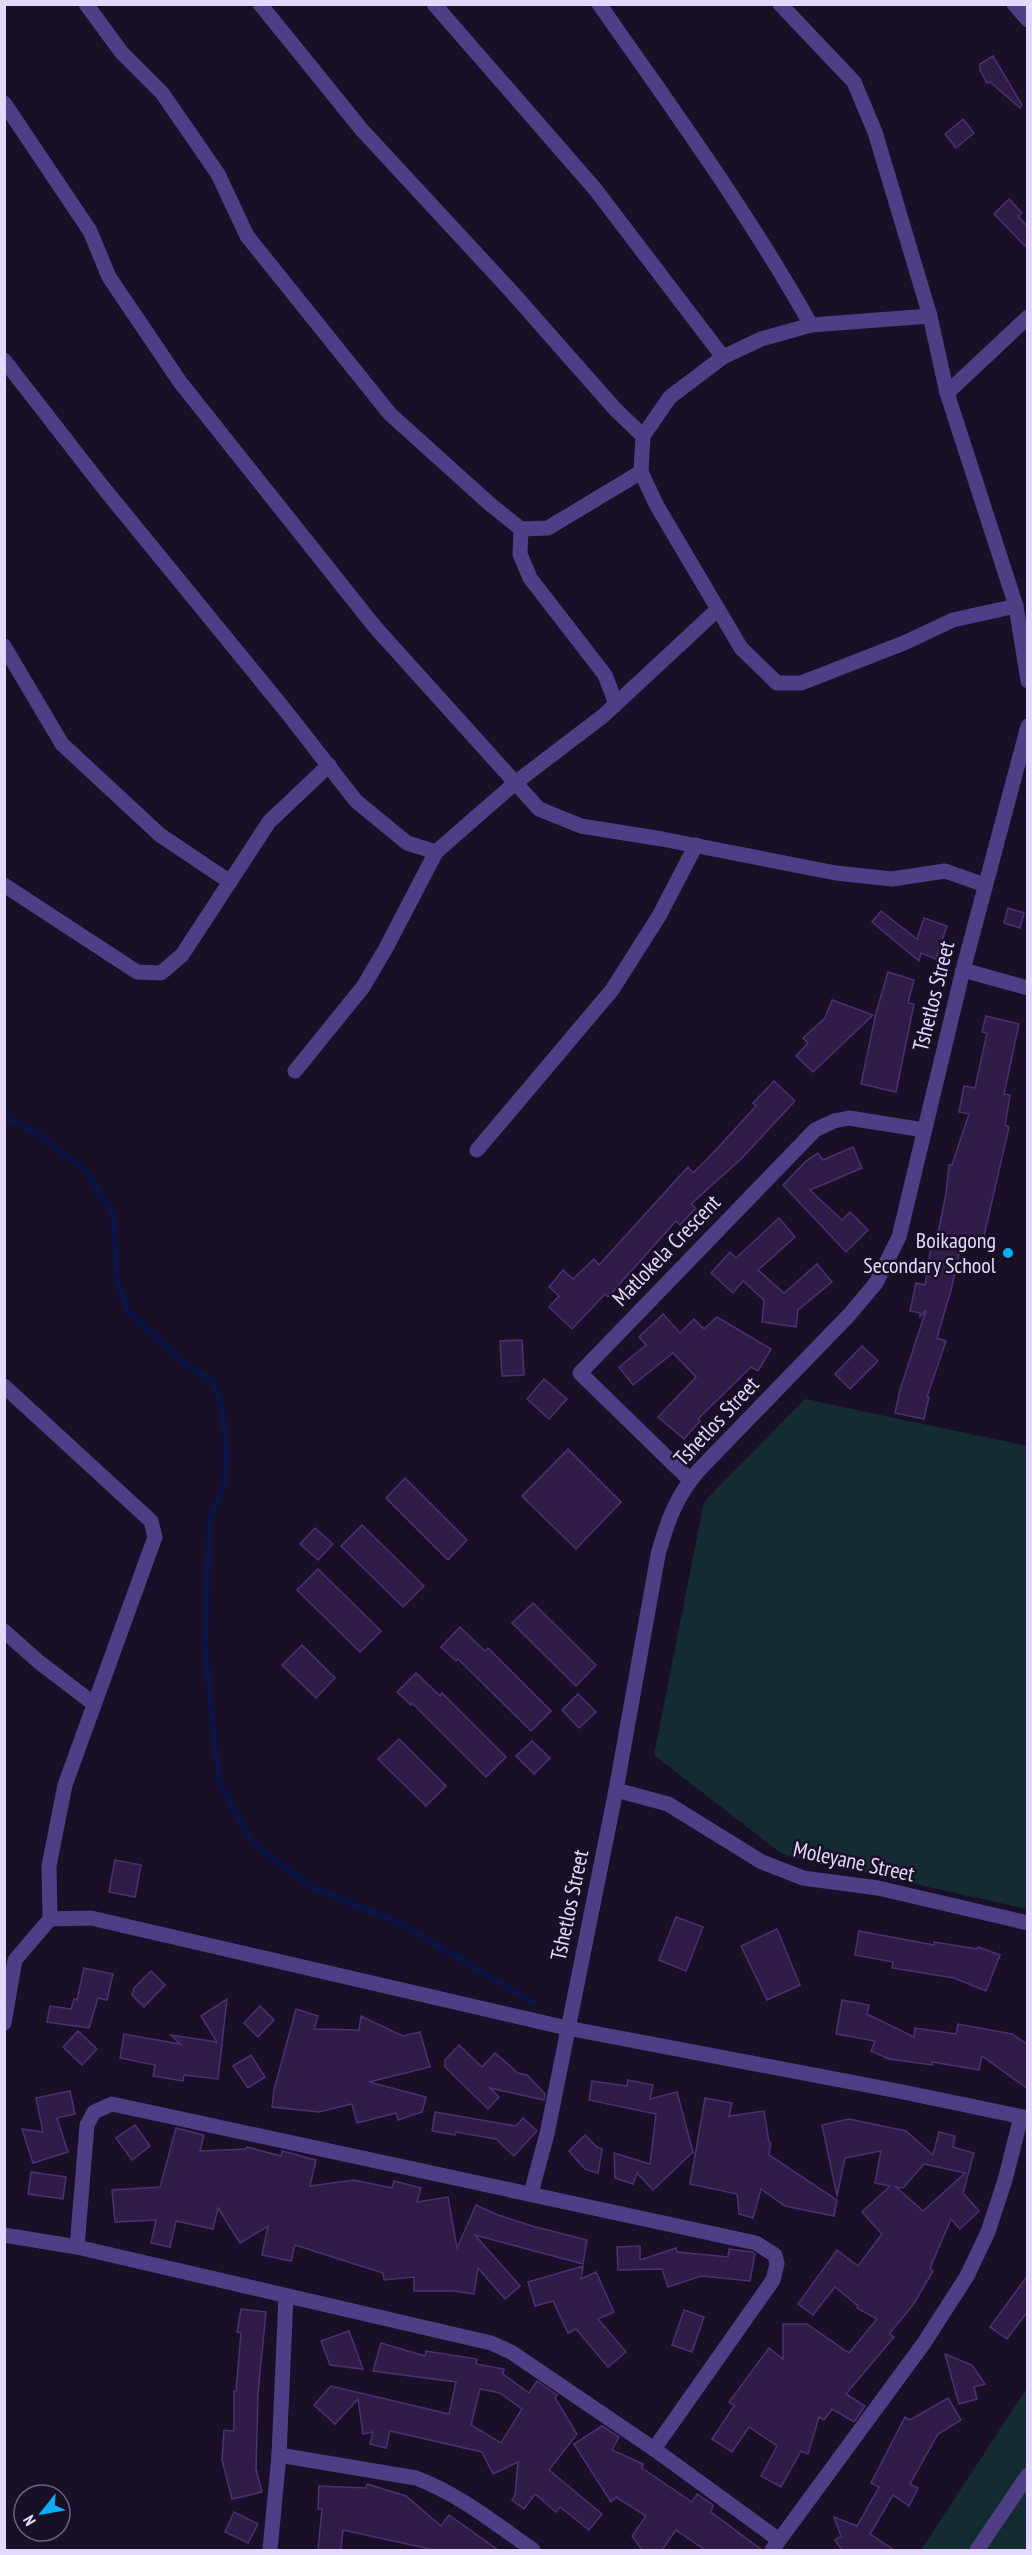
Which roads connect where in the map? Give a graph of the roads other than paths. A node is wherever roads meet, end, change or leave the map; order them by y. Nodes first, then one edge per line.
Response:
1 (86, 4) edge
2 (260, 4) edge
3 (434, 4) edge
4 (598, 4) edge
5 (780, 4) edge
6 (1014, 4) edge
7 (1028, 20) edge
8 (4, 103) edge
9 (930, 316) junction
10 (1028, 317) edge
11 (811, 325) junction
12 (723, 357) junction
13 (4, 360) edge
14 (947, 393) junction
15 (643, 435) junction
16 (641, 472) junction
17 (521, 529) junction
18 (1016, 606) junction
19 (718, 609) junction
20 (4, 646) edge
21 (1027, 672) edge
22 (616, 704) junction
23 (1028, 726) edge
24 (328, 765) junction
25 (515, 783) junction
26 (696, 846) junction
27 (436, 852) junction
28 (230, 882) junction
29 (4, 885) edge
30 (985, 885) junction
31 (963, 970) junction
32 (1028, 988) edge
33 (295, 1071) dead end
34 (924, 1130) junction
35 (477, 1150) dead end
36 (4, 1386) edge
37 (690, 1480) junction
38 (4, 1631) edge
39 (94, 1704) junction
40 (616, 1790) junction
41 (50, 1919) junction
42 (1028, 1923) edge
43 (4, 2023) edge
44 (567, 2028) junction
45 (1024, 2118) edge
46 (531, 2193) junction
47 (4, 2235) edge
48 (77, 2247) junction
49 (286, 2296) junction
50 (654, 2449) junction
51 (279, 2455) junction
52 (1028, 2475) edge
53 (776, 2545) edge
54 (270, 2550) edge
55 (533, 2550) edge
56 (977, 2550) edge

1 - 17 street
2 - 15 street
3 - 12 street
4 - 11 street
5 - 9 street
6 - 7 street
8 - 25 street
9 - 11 street
9 - 14 street
10 - 14 street
11 - 12 street
12 - 15 street
13 - 24 street
14 - 18 street
15 - 16 street
16 - 17 street
16 - 19 street
17 - 22 street
18 - 19 street
18 - 21 street
19 - 22 street
20 - 28 street
22 - 25 street
23 - 30 street, Tshetlos Street
24 - 27 street
24 - 28 street
25 - 26 street
25 - 27 street
26 - 30 street
26 - 35 street
27 - 33 street
28 - 29 street
30 - 31 street, Tshetlos Street
31 - 32 street
31 - 34 street, Tshetlos Street
34 - 37 street, Tshetlos Street
34 - 37 street, Matlokela Crescent
36 - 39 street
37 - 40 street, Tshetlos Street
38 - 39 street
39 - 41 street
40 - 42 street, Moleyane Street
40 - 44 street, Tshetlos Street
41 - 43 street
41 - 44 street
44 - 45 street
44 - 46 street, Tshetlos Street
45 - 53 street
46 - 48 street
46 - 50 street
47 - 48 street
48 - 49 street
49 - 50 street
49 - 51 street
50 - 53 street
51 - 54 street
51 - 55 street
52 - 56 street

